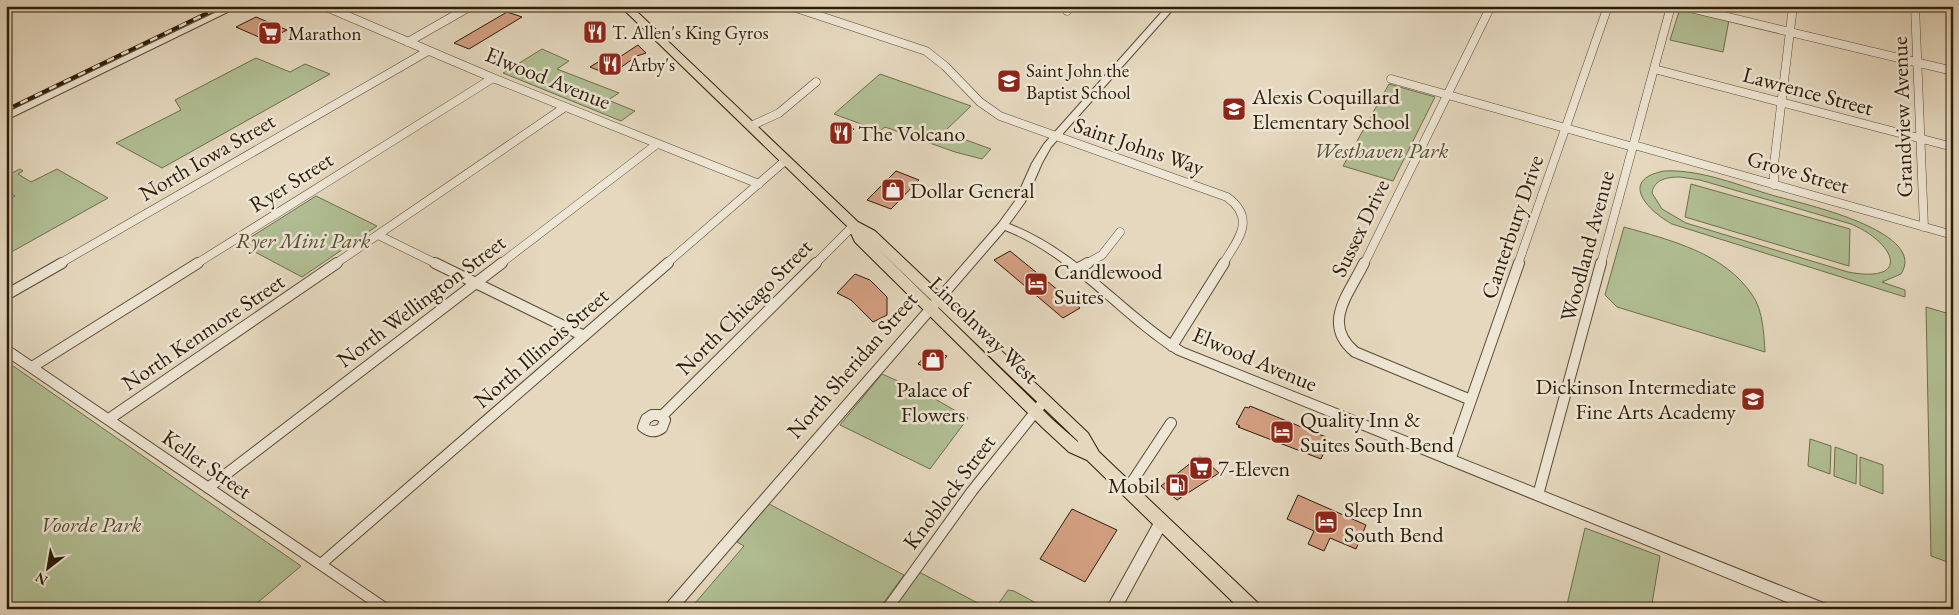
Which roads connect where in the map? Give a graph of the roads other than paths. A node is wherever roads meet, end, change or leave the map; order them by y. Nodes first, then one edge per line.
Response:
1 (236, 6) edge
2 (324, 6) edge
3 (471, 6) edge
4 (625, 6) edge
5 (790, 6) edge
6 (1172, 6) edge
7 (1491, 6) edge
8 (1608, 6) edge
9 (1671, 6) edge
10 (1682, 6) edge
11 (1792, 6) edge
12 (1915, 6) edge
13 (1789, 32) junction
14 (408, 42) junction
15 (428, 51) junction
16 (1919, 63) junction
17 (1654, 69) junction
18 (1953, 71) edge
19 (493, 78) junction
20 (1392, 79) dead end
21 (816, 82) dead end
22 (1447, 95) junction
23 (1780, 102) junction
24 (565, 107) junction
25 (6, 118) edge
26 (751, 126) junction
27 (1566, 129) junction
28 (1055, 136) junction
29 (1919, 138) junction
30 (657, 144) junction
31 (1633, 146) junction
32 (1953, 147) edge
33 (786, 160) junction
34 (759, 184) junction
35 (1774, 185) junction
36 (1003, 224) junction
37 (854, 225) junction
38 (1924, 227) junction
39 (1120, 232) dead end
40 (378, 235) junction
41 (1953, 236) edge
42 (1078, 269) junction
43 (476, 283) junction
44 (6, 295) edge
45 (934, 303) junction
46 (584, 336) junction
47 (1172, 346) junction
48 (6, 350) edge
49 (32, 367) junction
50 (1472, 400) junction
51 (1040, 406) junction
52 (662, 416) dead end
53 (109, 419) junction
54 (1171, 423) dead end
55 (1450, 460) junction
56 (208, 488) junction
57 (1128, 488) junction
58 (1538, 495) junction
59 (1162, 521) junction
60 (320, 564) junction
61 (386, 609) edge
62 (669, 609) edge
63 (887, 609) edge
64 (1113, 609) edge
65 (1252, 609) edge
66 (1821, 609) edge

1 - 25 street
2 - 14 street, Elwood Avenue
3 - 14 street
4 - 26 main road, Lincolnway West
5 - 28 street, Saint Johns Way
6 - 28 street, North Sheridan Street
7 - 22 street, Sussex Drive
8 - 27 street, Canterbury Drive
9 - 17 street, Woodland Avenue
10 - 13 street
11 - 13 street
12 - 16 street, Grandview Avenue
13 - 16 street
13 - 23 street
14 - 15 street, Elwood Avenue
15 - 19 street, Elwood Avenue
15 - 44 street, North Iowa Street
16 - 18 street
16 - 29 street, Grandview Avenue
17 - 23 street, Lawrence Street
17 - 31 street, Woodland Avenue
19 - 24 street, Elwood Avenue
19 - 49 street, Ryer Street
20 - 22 street, Grove Street
21 - 26 street
22 - 27 street, Grove Street
22 - 50 street, Sussex Drive
23 - 29 street, Lawrence Street
23 - 35 street
24 - 30 street, Elwood Avenue
24 - 40 street, North Kenmore Street
26 - 33 main road, Lincolnway West
27 - 31 street, Grove Street
27 - 50 street, Canterbury Drive
28 - 36 street, North Sheridan Street
28 - 47 street, Saint Johns Way
29 - 32 street, Lawrence Street
29 - 38 street, Grandview Avenue
30 - 34 street, Elwood Avenue
30 - 43 street, North Wellington Street
31 - 35 street, Grove Street
31 - 58 street, Woodland Avenue
33 - 34 street, North Illinois Street
33 - 37 main road, Lincolnway West
34 - 46 street, North Illinois Street
35 - 38 street, Grove Street
36 - 42 street, Elwood Avenue
36 - 45 street, North Sheridan Street
37 - 45 main road, Lincolnway West
37 - 52 street, North Chicago Street
38 - 41 street, Grove Street
39 - 42 street
40 - 43 street
40 - 53 street, North Kenmore Street
42 - 47 street, Elwood Avenue
43 - 46 street
43 - 56 street, North Wellington Street
45 - 51 main road, Lincolnway West
45 - 62 street, North Sheridan Street
46 - 60 street, North Illinois Street
47 - 55 street, Elwood Avenue
48 - 49 street, Keller Street
49 - 53 street, Keller Street
50 - 55 street, Canterbury Drive
51 - 57 main road, Lincolnway West
51 - 63 street, Knoblock Street
53 - 56 street, Keller Street
54 - 57 street
55 - 58 street, Elwood Avenue
56 - 60 street, Keller Street
57 - 59 main road, Lincolnway West
58 - 66 street, Elwood Avenue
59 - 64 street
59 - 65 main road, Lincolnway West
60 - 61 street, Keller Street

